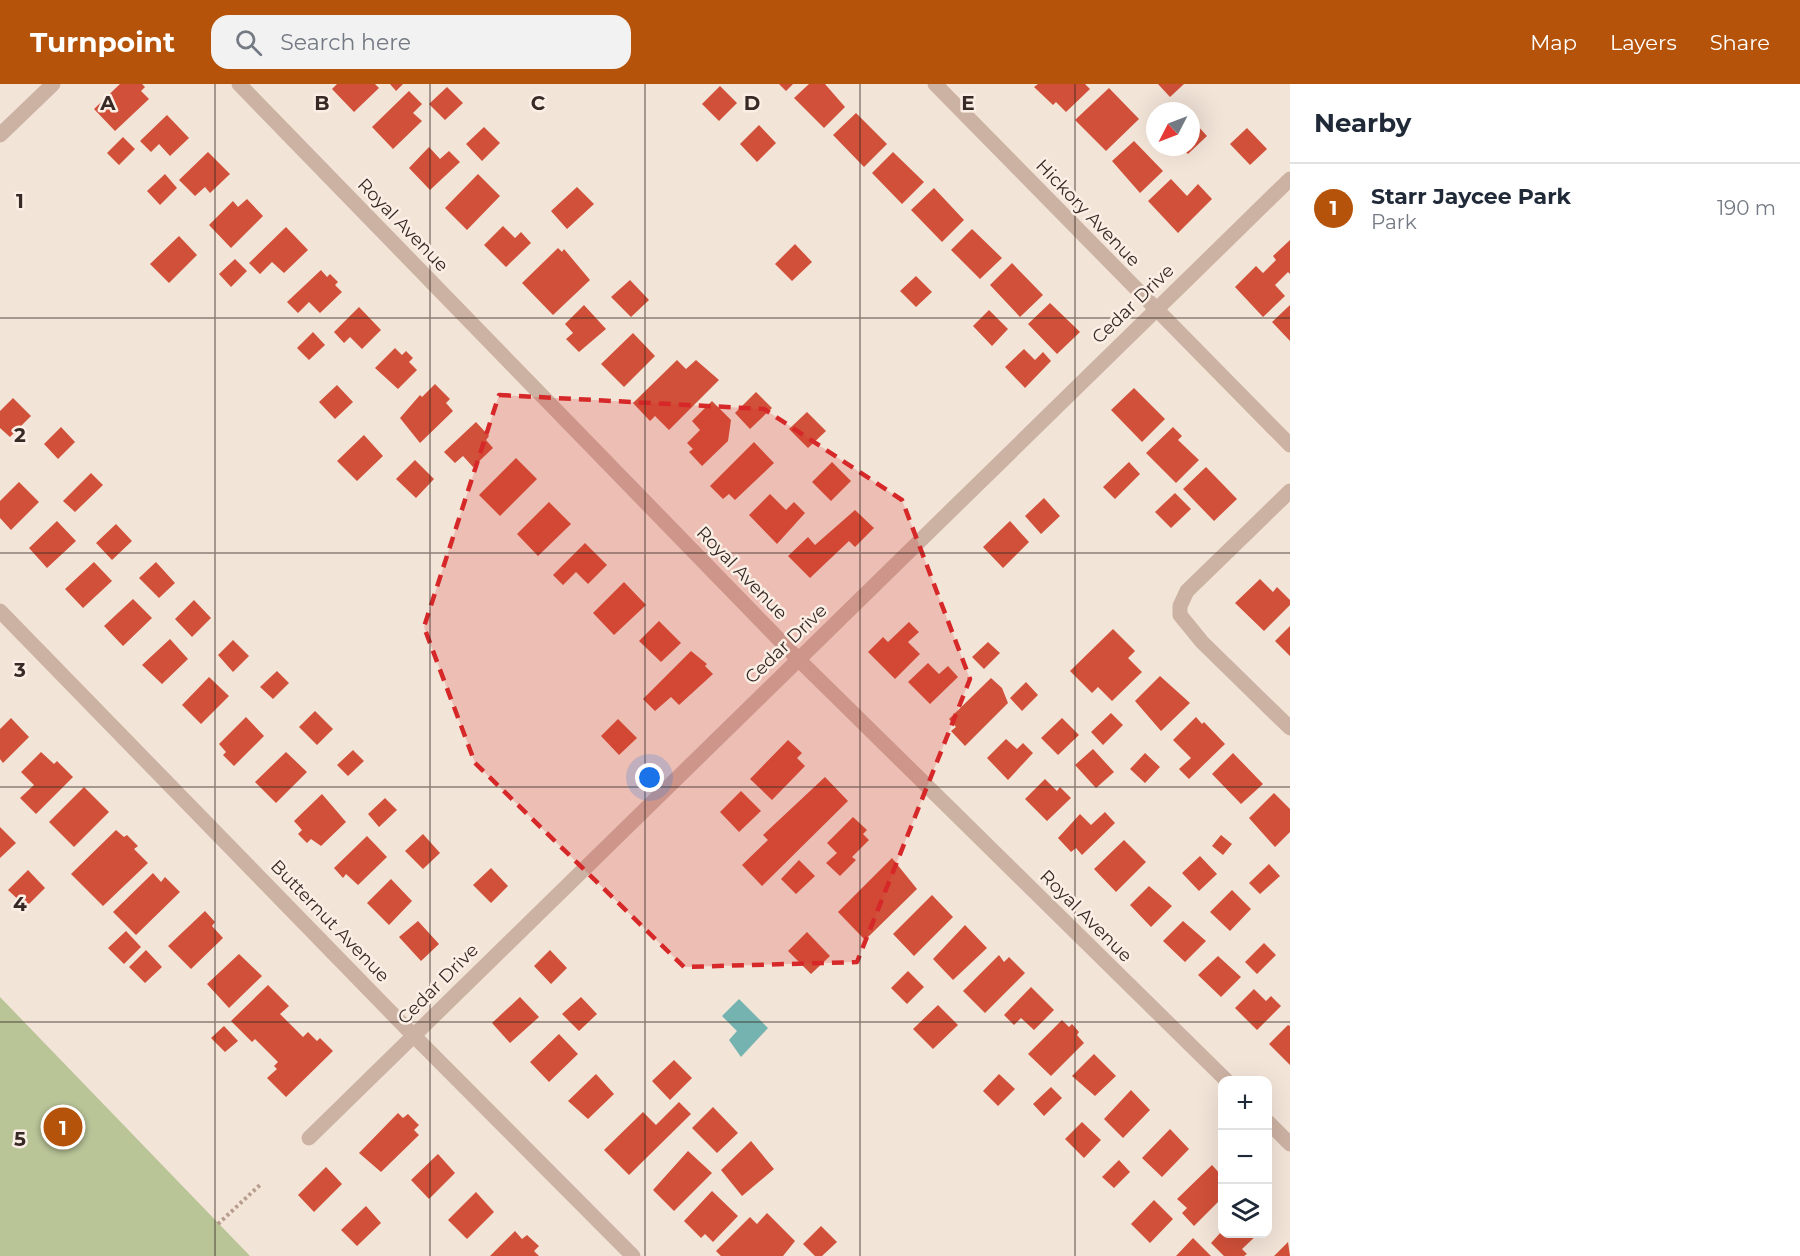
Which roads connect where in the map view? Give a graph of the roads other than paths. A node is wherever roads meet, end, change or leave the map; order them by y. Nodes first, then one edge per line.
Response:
1 (52, 84) edge
2 (239, 84) edge
3 (935, 84) edge
4 (0, 135) edge
5 (1290, 179) edge
6 (1155, 310) junction
7 (1290, 445) edge
8 (1290, 491) edge
9 (0, 611) edge
10 (798, 659) junction
11 (1290, 728) edge
12 (413, 1035) junction
13 (1222, 1076) edge
14 (1272, 1126) edge
15 (309, 1138) dead end
16 (1290, 1144) edge
17 (633, 1256) edge

1 - 4 street
2 - 10 street, Royal Avenue
3 - 6 street, Hickory Avenue
5 - 6 street, Cedar Drive
6 - 7 street, Hickory Avenue
6 - 10 street, Cedar Drive
8 - 11 street
9 - 12 street, Butternut Avenue
10 - 12 street, Cedar Drive
10 - 13 street, Royal Avenue
12 - 15 street, Cedar Drive
12 - 17 street, Butternut Avenue
14 - 16 street

